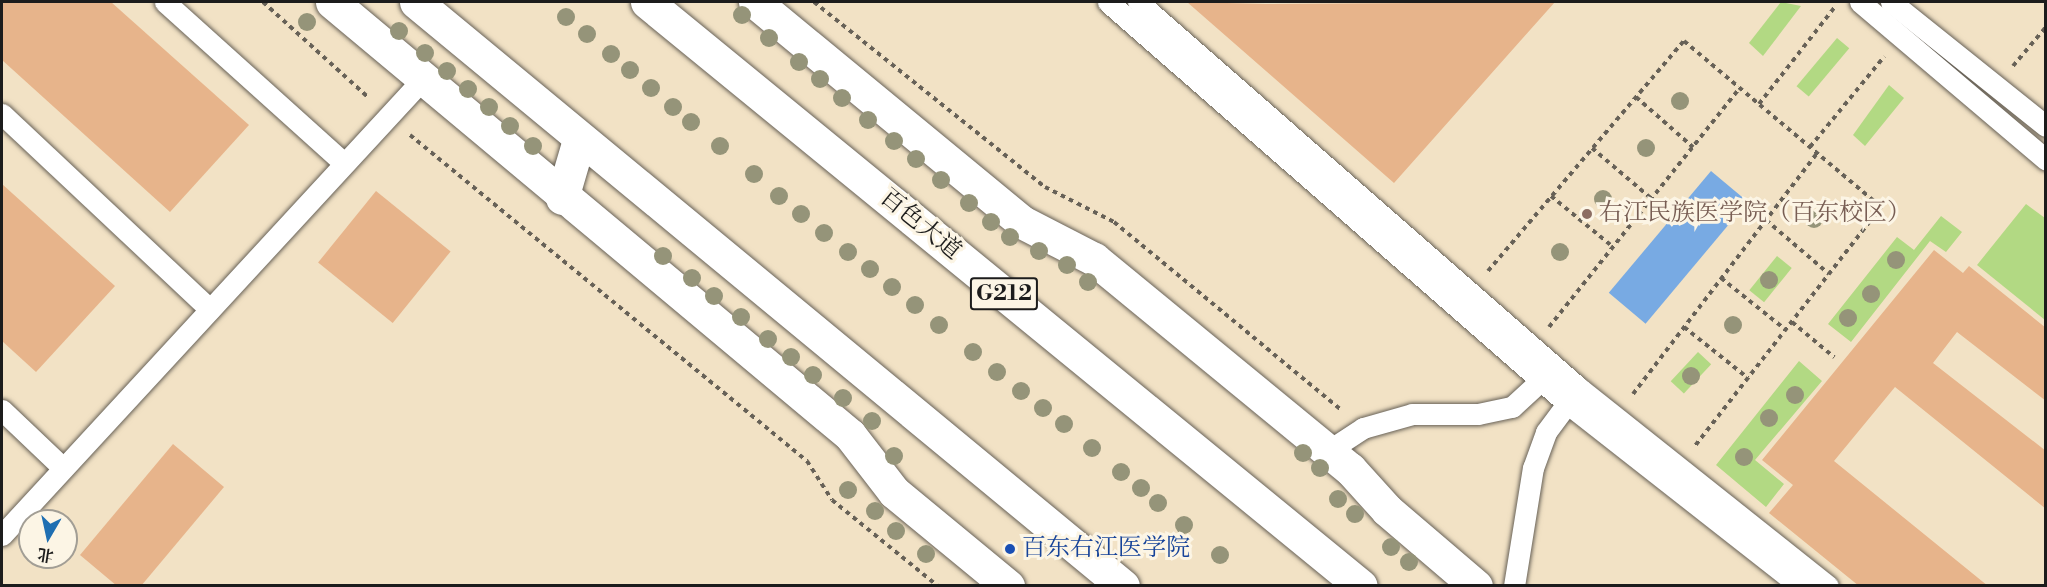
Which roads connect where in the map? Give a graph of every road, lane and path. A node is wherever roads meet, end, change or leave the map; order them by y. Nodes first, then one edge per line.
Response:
1 (165, 2) edge
2 (263, 2) edge
3 (332, 2) edge
4 (416, 2) edge
5 (647, 2) edge
6 (755, 2) edge
7 (1108, 2) edge
8 (1137, 2) edge
9 (1839, 2) edge
10 (1860, 2) edge
11 (1891, 2) edge
12 (2046, 27) edge
13 (1900, 37) junction
14 (421, 81) junction
15 (1996, 87) junction
16 (1740, 88) junction
17 (1636, 97) junction
18 (1759, 104) junction
19 (2, 114) edge
20 (388, 116) junction
21 (2046, 126) edge
22 (579, 140) junction
23 (1693, 147) junction
24 (1810, 147) junction
25 (1592, 148) junction
26 (1817, 153) junction
27 (2046, 160) edge
28 (344, 163) junction
29 (1551, 196) junction
30 (562, 198) junction
31 (1652, 199) junction
32 (1766, 220) junction
33 (1613, 247) junction
34 (1829, 274) junction
35 (1721, 278) junction
36 (1467, 292) junction
37 (210, 309) junction
38 (1792, 322) junction
39 (1684, 327) junction
40 (1786, 330) junction
41 (1532, 347) junction
42 (1834, 357) dead end
43 (1548, 373) junction
44 (1748, 378) junction
45 (1573, 396) junction
46 (2, 411) edge
47 (1612, 415) junction
48 (1328, 451) junction
49 (63, 468) junction
50 (1674, 468) junction
51 (2, 535) edge
52 (938, 585) edge
53 (1008, 585) edge
54 (1123, 585) edge
55 (1361, 585) edge
56 (1476, 585) edge
57 (1514, 585) edge
58 (1800, 585) edge
59 (1828, 585) edge

1 - 28 lane
2 - 20 path
3 - 14 main road
4 - 22 main road
5 - 55 main road, 百色大道 / G212
6 - 48 main road
7 - 43 lane
8 - 36 lane
9 - 18 path
10 - 13 lane
11 - 15 lane
12 - 15 path
13 - 24 path
13 - 27 lane
14 - 20 lane
14 - 30 main road
15 - 21 lane
16 - 17 path
16 - 18 path
16 - 23 path
17 - 23 path
17 - 25 path
18 - 24 path
19 - 37 lane
20 - 28 lane
20 - 52 path
22 - 30 main road
22 - 54 main road
23 - 31 path
24 - 26 path
25 - 29 path
25 - 31 path
26 - 32 path
26 - 34 path
28 - 37 lane
29 - 33 path
29 - 36 path
30 - 53 main road
31 - 33 path
32 - 34 path
32 - 35 path
33 - 41 path
34 - 38 path
35 - 39 path
35 - 40 path
36 - 41 lane
37 - 49 lane
38 - 40 path
38 - 42 path
39 - 44 path
39 - 47 path
40 - 44 path
41 - 43 lane
43 - 45 lane
43 - 48 lane
44 - 50 path
45 - 47 lane
45 - 57 lane
45 - 58 lane
46 - 49 lane
47 - 50 lane
48 - 56 main road
49 - 51 lane
50 - 59 lane

